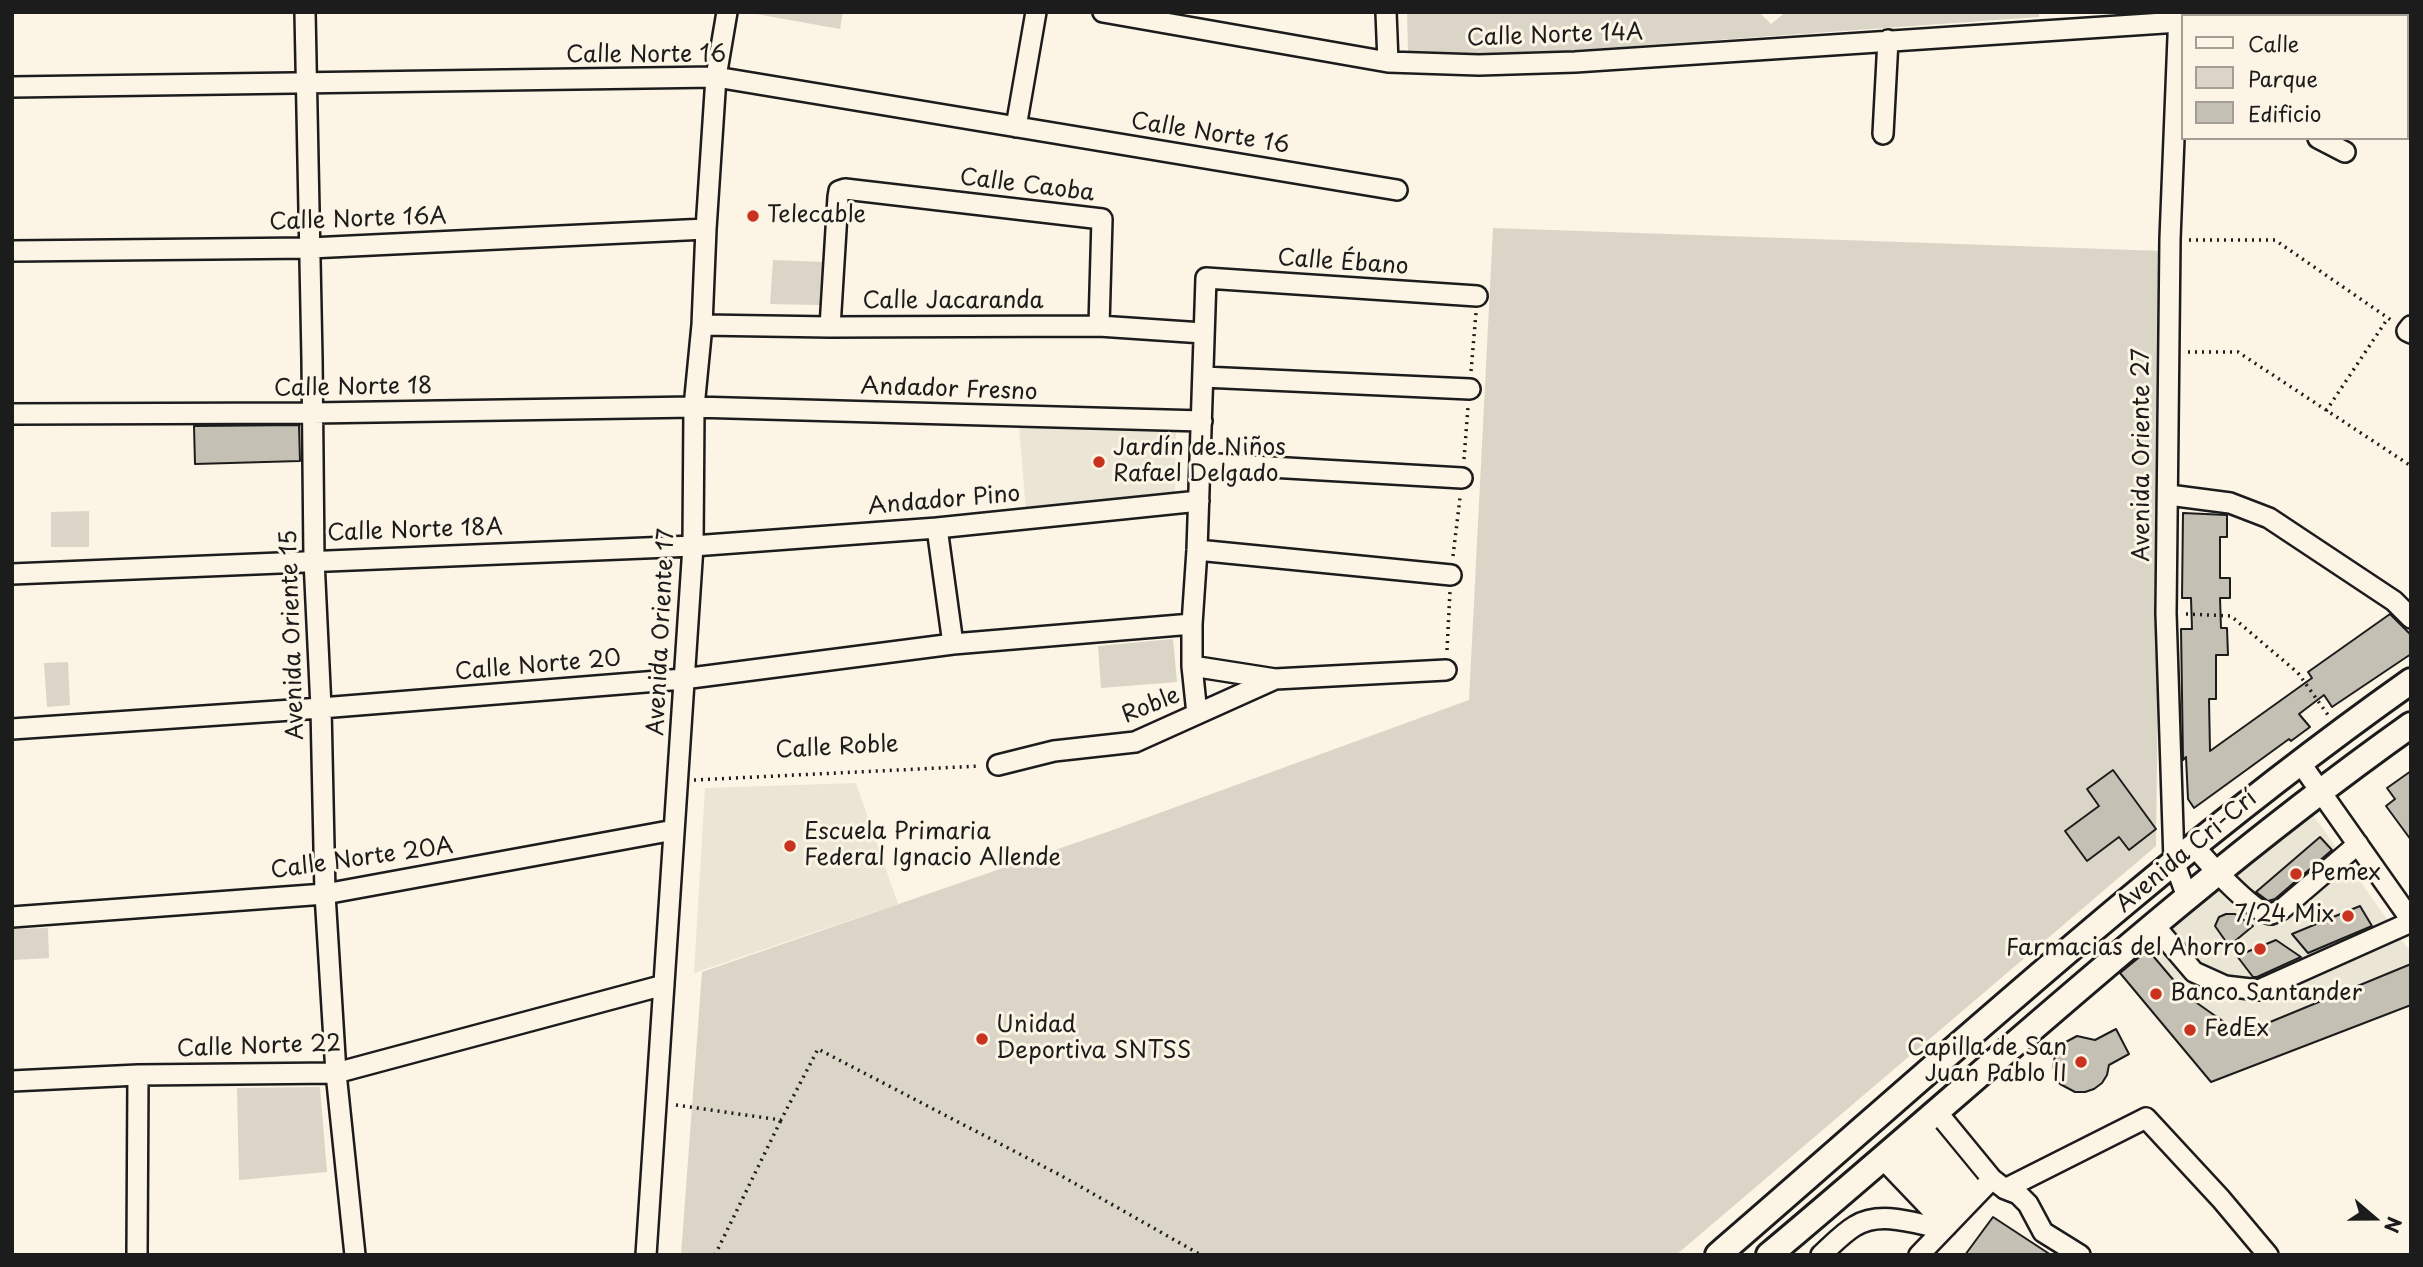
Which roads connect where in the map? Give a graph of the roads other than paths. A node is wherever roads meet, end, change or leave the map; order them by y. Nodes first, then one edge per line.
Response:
1 (305, 12) edge
2 (727, 12) edge
3 (1035, 12) edge
4 (1103, 12) edge
5 (1386, 12) edge
6 (2179, 17) edge
7 (1888, 40) junction
8 (1388, 62) junction
9 (716, 77) junction
10 (307, 84) junction
11 (12, 87) edge
12 (2180, 123) edge
13 (1016, 127) junction
14 (1883, 134) dead end
15 (2322, 140) edge
16 (2345, 152) dead end
17 (1397, 190) dead end
18 (706, 229) junction
19 (310, 248) junction
20 (12, 251) edge
21 (1477, 296) dead end
22 (702, 325) junction
23 (1099, 326) junction
24 (2411, 326) edge
25 (830, 327) junction
26 (1203, 333) junction
27 (2411, 333) edge
28 (1203, 377) junction
29 (1469, 389) dead end
30 (694, 407) junction
31 (313, 413) junction
32 (12, 414) edge
33 (1202, 421) junction
34 (1200, 463) junction
35 (1462, 478) dead end
36 (2169, 495) junction
37 (1199, 501) junction
38 (937, 528) junction
39 (693, 546) junction
40 (1198, 550) junction
41 (314, 559) junction
42 (12, 573) edge
43 (1451, 575) dead end
44 (2411, 618) edge
45 (1192, 624) junction
46 (953, 645) junction
47 (1192, 666) junction
48 (1446, 670) dead end
49 (683, 679) junction
50 (1275, 679) junction
51 (2411, 681) edge
52 (321, 708) junction
53 (1197, 714) junction
54 (2411, 725) edge
55 (12, 729) edge
56 (2299, 761) junction
57 (998, 765) road end
58 (2320, 790) junction
59 (674, 830) junction
60 (2358, 844) junction
61 (2193, 845) junction
62 (2174, 861) junction
63 (2217, 872) junction
64 (325, 894) junction
65 (2187, 897) junction
66 (12, 917) edge
67 (2411, 921) edge
68 (2154, 925) junction
69 (664, 985) junction
70 (336, 1073) junction
71 (138, 1075) junction
72 (12, 1081) edge
73 (1910, 1136) junction
74 (1998, 1184) junction
75 (1958, 1214) junction
76 (137, 1255) edge
77 (355, 1255) edge
78 (646, 1255) edge
79 (1718, 1255) edge
80 (1769, 1255) edge
81 (1821, 1255) edge
82 (1919, 1255) edge
83 (2080, 1255) edge
84 (2268, 1255) edge

1 - 10 street, Avenida Oriente 15
2 - 9 street, Avenida Oriente 17
3 - 13 street
4 - 8 street, Calle Norte 14A
5 - 8 street
6 - 7 street, Calle Norte 14A
6 - 12 street, Avenida Oriente 27
7 - 8 street, Calle Norte 14A
7 - 14 street
9 - 10 street, Calle Norte 16
9 - 13 street, Calle Norte 16
9 - 18 street, Avenida Oriente 17
10 - 11 street, Calle Norte 16
10 - 19 street, Avenida Oriente 15
12 - 36 street, Avenida Oriente 27
13 - 17 street, Calle Norte 16
15 - 16 street
18 - 19 street, Calle Norte 16A
18 - 22 street, Avenida Oriente 17
19 - 20 street, Calle Norte 16A
19 - 31 street, Avenida Oriente 15
21 - 26 street, Calle Ébano
22 - 25 street, Calle Jacaranda
22 - 30 street, Avenida Oriente 17
23 - 25 street, Calle Jacaranda
23 - 25 street, Calle Caoba
23 - 26 street, Calle Jacaranda
24 - 27 street
26 - 28 street
28 - 29 street
28 - 33 street
30 - 31 street, Calle Norte 18
30 - 33 street, Andador Fresno
30 - 39 street, Avenida Oriente 17
31 - 32 street, Calle Norte 18
31 - 41 street, Avenida Oriente 15
33 - 34 street
34 - 35 street
34 - 37 street
36 - 44 street
36 - 62 street, Avenida Oriente 27
37 - 38 street, Andador Pino
37 - 40 street
38 - 39 street, Andador Pino
38 - 46 street
39 - 41 street, Calle Norte 18A
39 - 49 street, Avenida Oriente 17
40 - 43 street
40 - 45 street
41 - 42 street, Calle Norte 18A
41 - 52 street, Avenida Oriente 15
45 - 46 street, Calle Norte 20
45 - 47 street
46 - 49 street, Calle Norte 20
47 - 50 street
47 - 53 street
48 - 50 street
49 - 52 street, Calle Norte 20
49 - 59 street, Avenida Oriente 17
50 - 53 street, Roble
51 - 56 main road, Avenida Cri-Crí
52 - 55 street, Calle Norte 20
52 - 64 street, Avenida Oriente 15
53 - 57 street, Roble
54 - 58 main road, Avenida Cri-Crí
56 - 58 street
56 - 61 main road, Avenida Cri-Crí
58 - 60 street
58 - 63 main road, Avenida Cri-Crí
59 - 64 street, Calle Norte 20A
59 - 69 street, Avenida Oriente 17
60 - 63 street
60 - 67 street
61 - 62 main road, Avenida Cri-Crí
61 - 63 street
62 - 65 street, Avenida Oriente 27
62 - 79 main road, Avenida Cri-Crí
63 - 65 main road, Avenida Cri-Crí
64 - 66 street, Calle Norte 20A
64 - 70 street, Avenida Oriente 15
65 - 68 main road, Avenida Cri-Crí
67 - 68 street
68 - 73 main road, Avenida Cri-Crí
69 - 70 street, Calle Norte 22
69 - 78 street, Avenida Oriente 17
70 - 71 street, Calle Norte 22
70 - 77 street, Avenida Oriente 15
71 - 72 street, Calle Norte 22
71 - 76 street
73 - 74 street
73 - 75 street
73 - 75 street
73 - 80 main road, Avenida Cri-Crí
74 - 75 street
74 - 83 street
74 - 84 street
75 - 81 street
75 - 82 street

